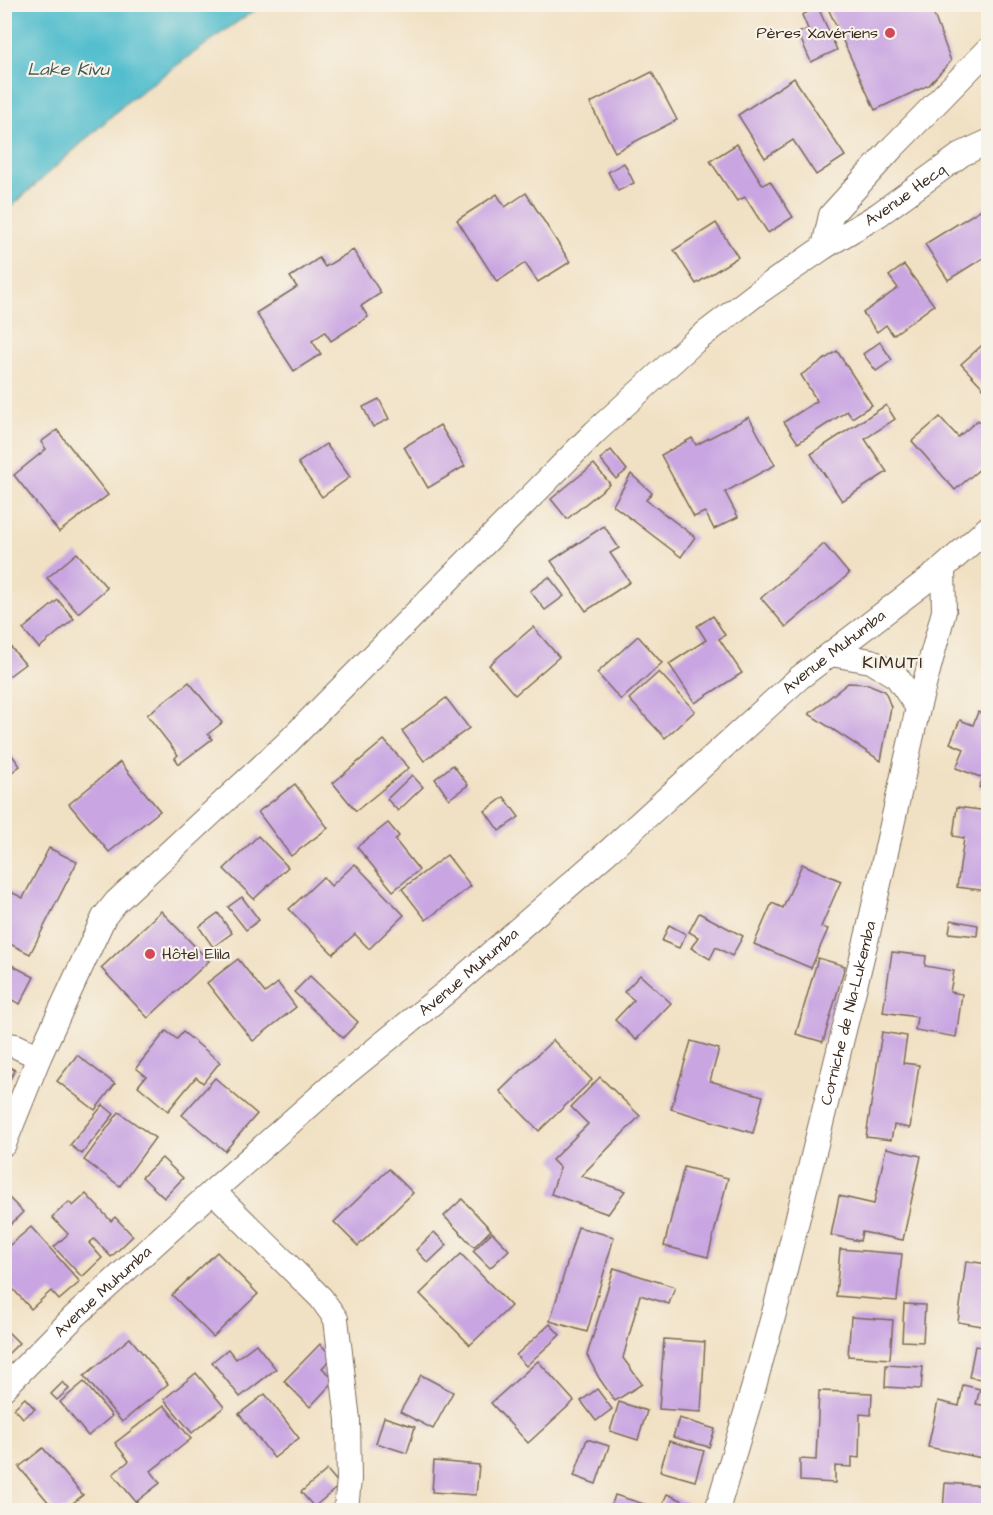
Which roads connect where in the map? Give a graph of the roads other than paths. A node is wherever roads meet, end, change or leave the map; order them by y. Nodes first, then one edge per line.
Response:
1 (988, 50) edge
2 (988, 142) edge
3 (824, 247) junction
4 (988, 528) edge
5 (943, 568) junction
6 (831, 654) junction
7 (918, 708) junction
8 (4, 1044) edge
9 (39, 1057) junction
10 (4, 1144) edge
11 (213, 1191) junction
12 (4, 1388) edge
13 (346, 1510) edge
14 (717, 1510) edge

1 - 3 street
2 - 3 street, Avenue Hecq
3 - 9 street, Avenue Hecq
4 - 5 street
5 - 6 street, Avenue Muhumba
5 - 7 street, Corniche de Nia-Lukemba
6 - 7 street
6 - 11 street, Avenue Muhumba
7 - 14 street, Corniche de Nia-Lukemba
8 - 9 street
9 - 10 street, Avenue Hecq
11 - 12 street, Avenue Muhumba
11 - 13 street

